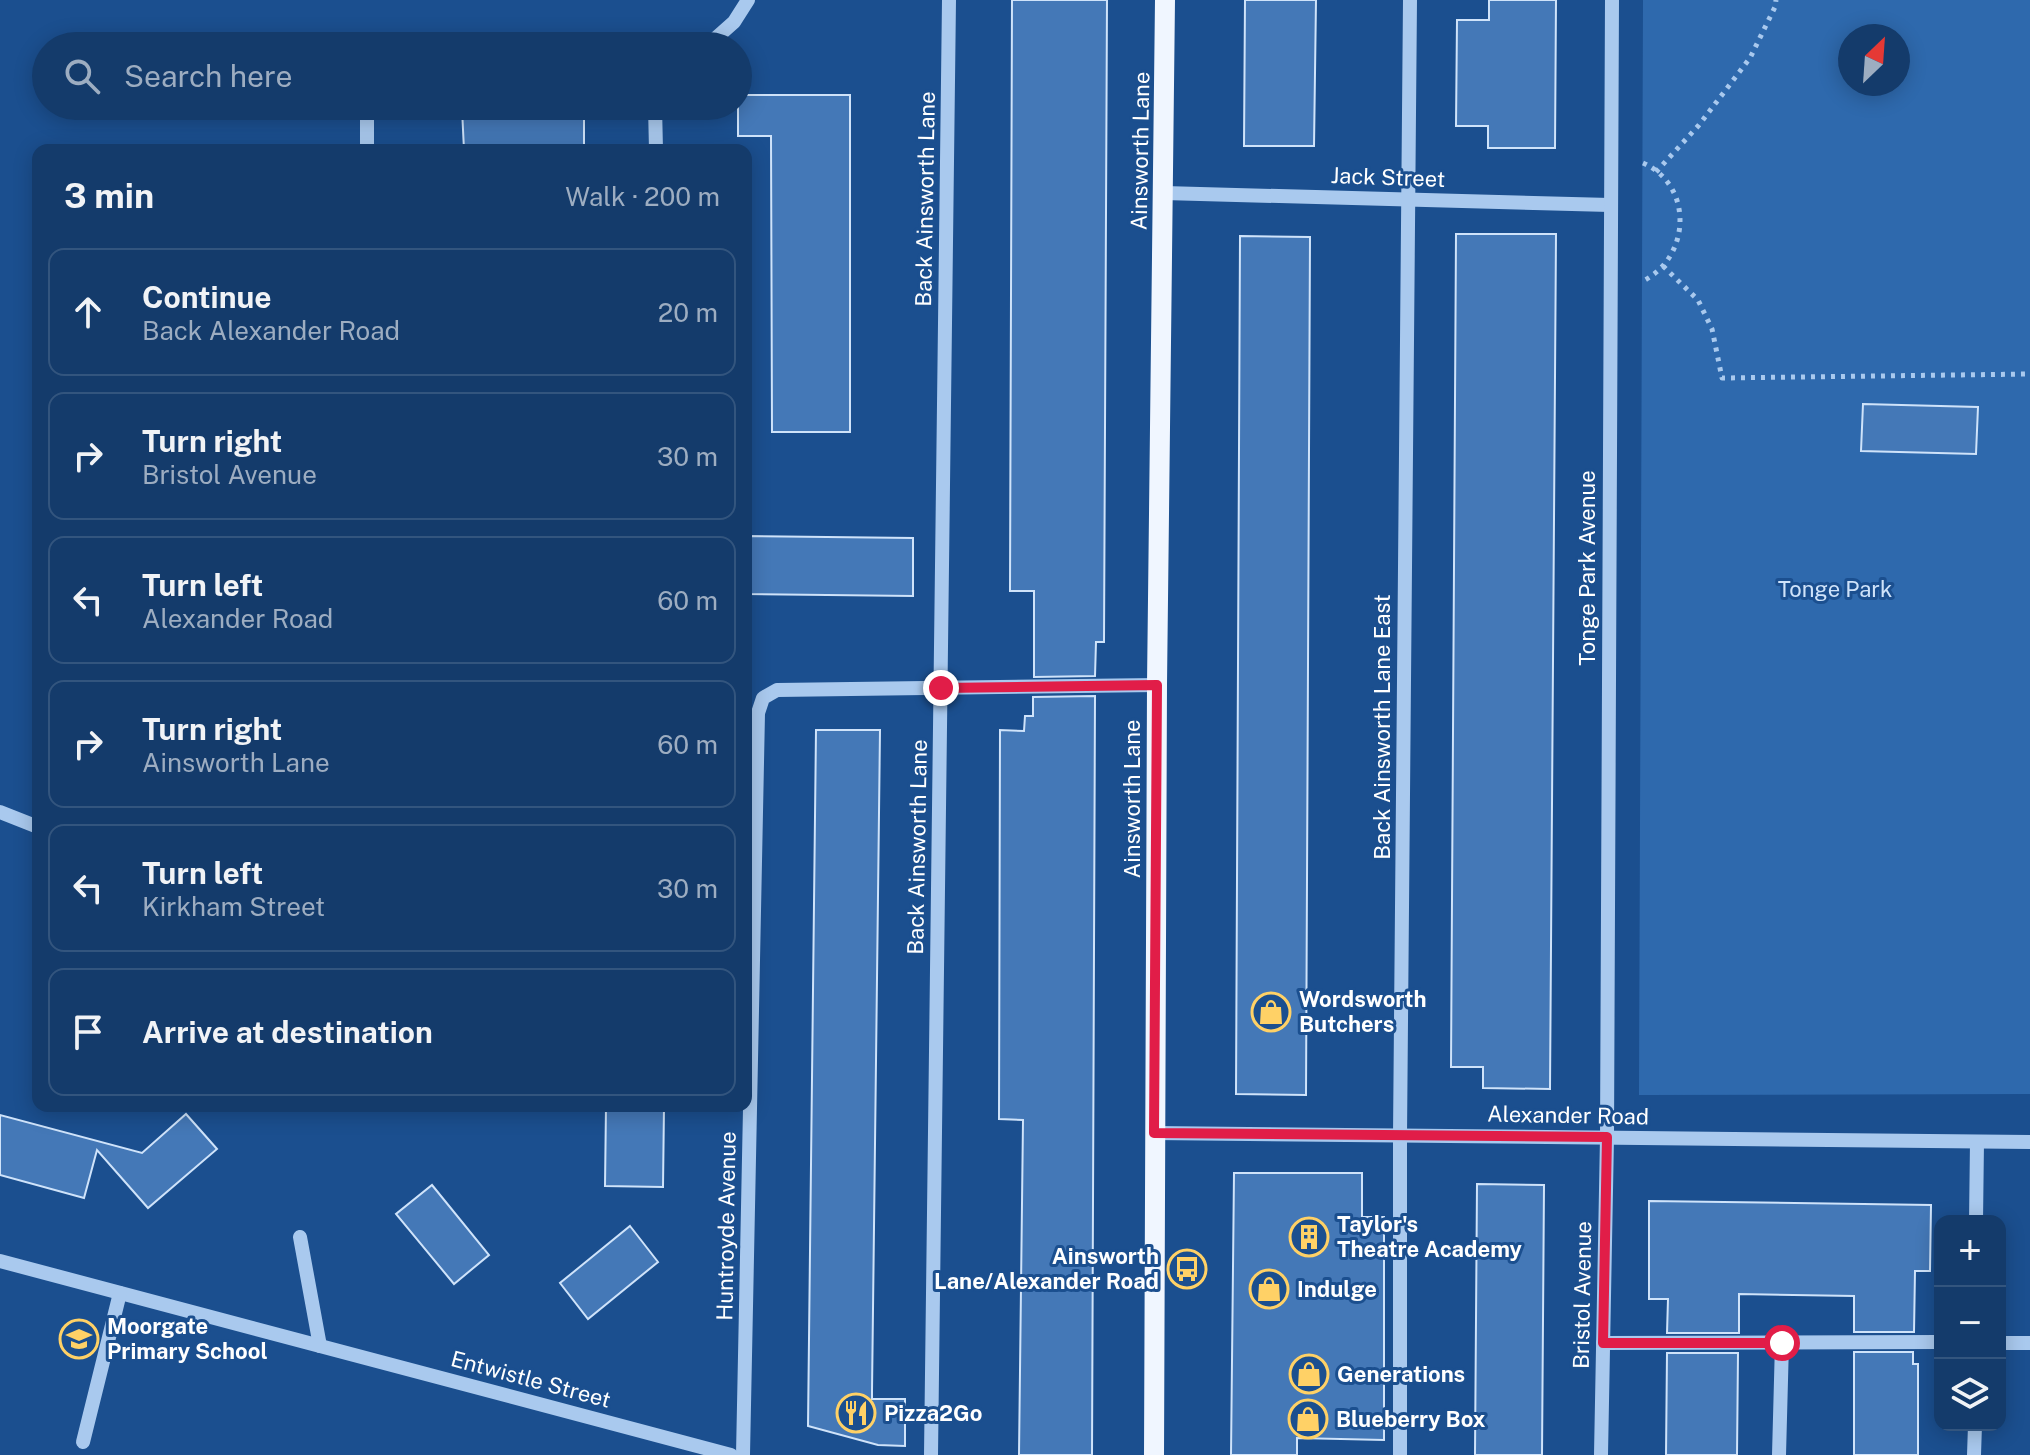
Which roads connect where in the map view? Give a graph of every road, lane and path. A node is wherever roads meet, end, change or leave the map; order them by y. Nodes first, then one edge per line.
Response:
1 (748, 0) edge
2 (949, 0) edge
3 (1165, 0) edge
4 (1410, 0) edge
5 (1612, 0) edge
6 (1776, 0) edge
7 (723, 32) edge
8 (367, 120) edge
9 (655, 120) edge
10 (367, 144) edge
11 (656, 144) edge
12 (1611, 157) junction
13 (1656, 172) junction
14 (1164, 193) junction
15 (1408, 200) junction
16 (1610, 205) junction
17 (1663, 266) junction
18 (1610, 292) junction
19 (2030, 374) edge
20 (1157, 685) junction
21 (941, 688) junction
22 (0, 812) edge
23 (32, 825) edge
24 (752, 1010) edge
25 (750, 1112) edge
26 (1154, 1133) junction
27 (1400, 1135) junction
28 (1607, 1137) junction
29 (1977, 1142) junction
30 (2030, 1142) edge
31 (1976, 1215) edge
32 (300, 1237) dead end
33 (0, 1261) edge
34 (120, 1293) junction
35 (1934, 1342) edge
36 (1603, 1343) junction
37 (1782, 1343) junction
38 (2006, 1343) edge
39 (2030, 1343) edge
40 (320, 1346) junction
41 (1975, 1431) edge
42 (83, 1442) dead end
43 (731, 1455) edge
44 (743, 1455) edge
45 (931, 1455) edge
46 (1154, 1455) edge
47 (1400, 1455) edge
48 (1601, 1455) edge
49 (1779, 1455) edge
50 (1974, 1455) edge

1 - 7 street
2 - 21 street, Back Ainsworth Lane
3 - 14 main road, Ainsworth Lane
4 - 15 street, Back Ainsworth Lane East
5 - 12 street, Tonge Park Avenue
6 - 13 path
8 - 10 street
9 - 11 street
12 - 13 path
12 - 16 street, Tonge Park Avenue
13 - 17 path
14 - 15 street, Jack Street
14 - 20 main road, Ainsworth Lane
15 - 16 street, Jack Street
15 - 27 street, Back Ainsworth Lane East
16 - 18 street, Tonge Park Avenue
17 - 18 path
17 - 19 path
18 - 28 street, Tonge Park Avenue
20 - 21 street, Huntroyde Avenue
20 - 26 main road, Ainsworth Lane
21 - 24 street, Huntroyde Avenue
21 - 45 street, Back Ainsworth Lane
22 - 23 street
25 - 44 street, Huntroyde Avenue
26 - 27 street, Alexander Road
26 - 46 main road, Ainsworth Lane
27 - 28 street, Alexander Road
27 - 47 street, Back Ainsworth Lane East
28 - 29 street, Alexander Road
28 - 36 street, Bristol Avenue
29 - 30 street, Alexander Road
29 - 31 street
32 - 40 street
33 - 34 street, Entwistle Street
34 - 40 street, Entwistle Street
34 - 42 street
35 - 37 street
36 - 37 street
36 - 48 street, Bristol Avenue
37 - 49 street
38 - 39 street
40 - 43 street, Entwistle Street
41 - 50 street

